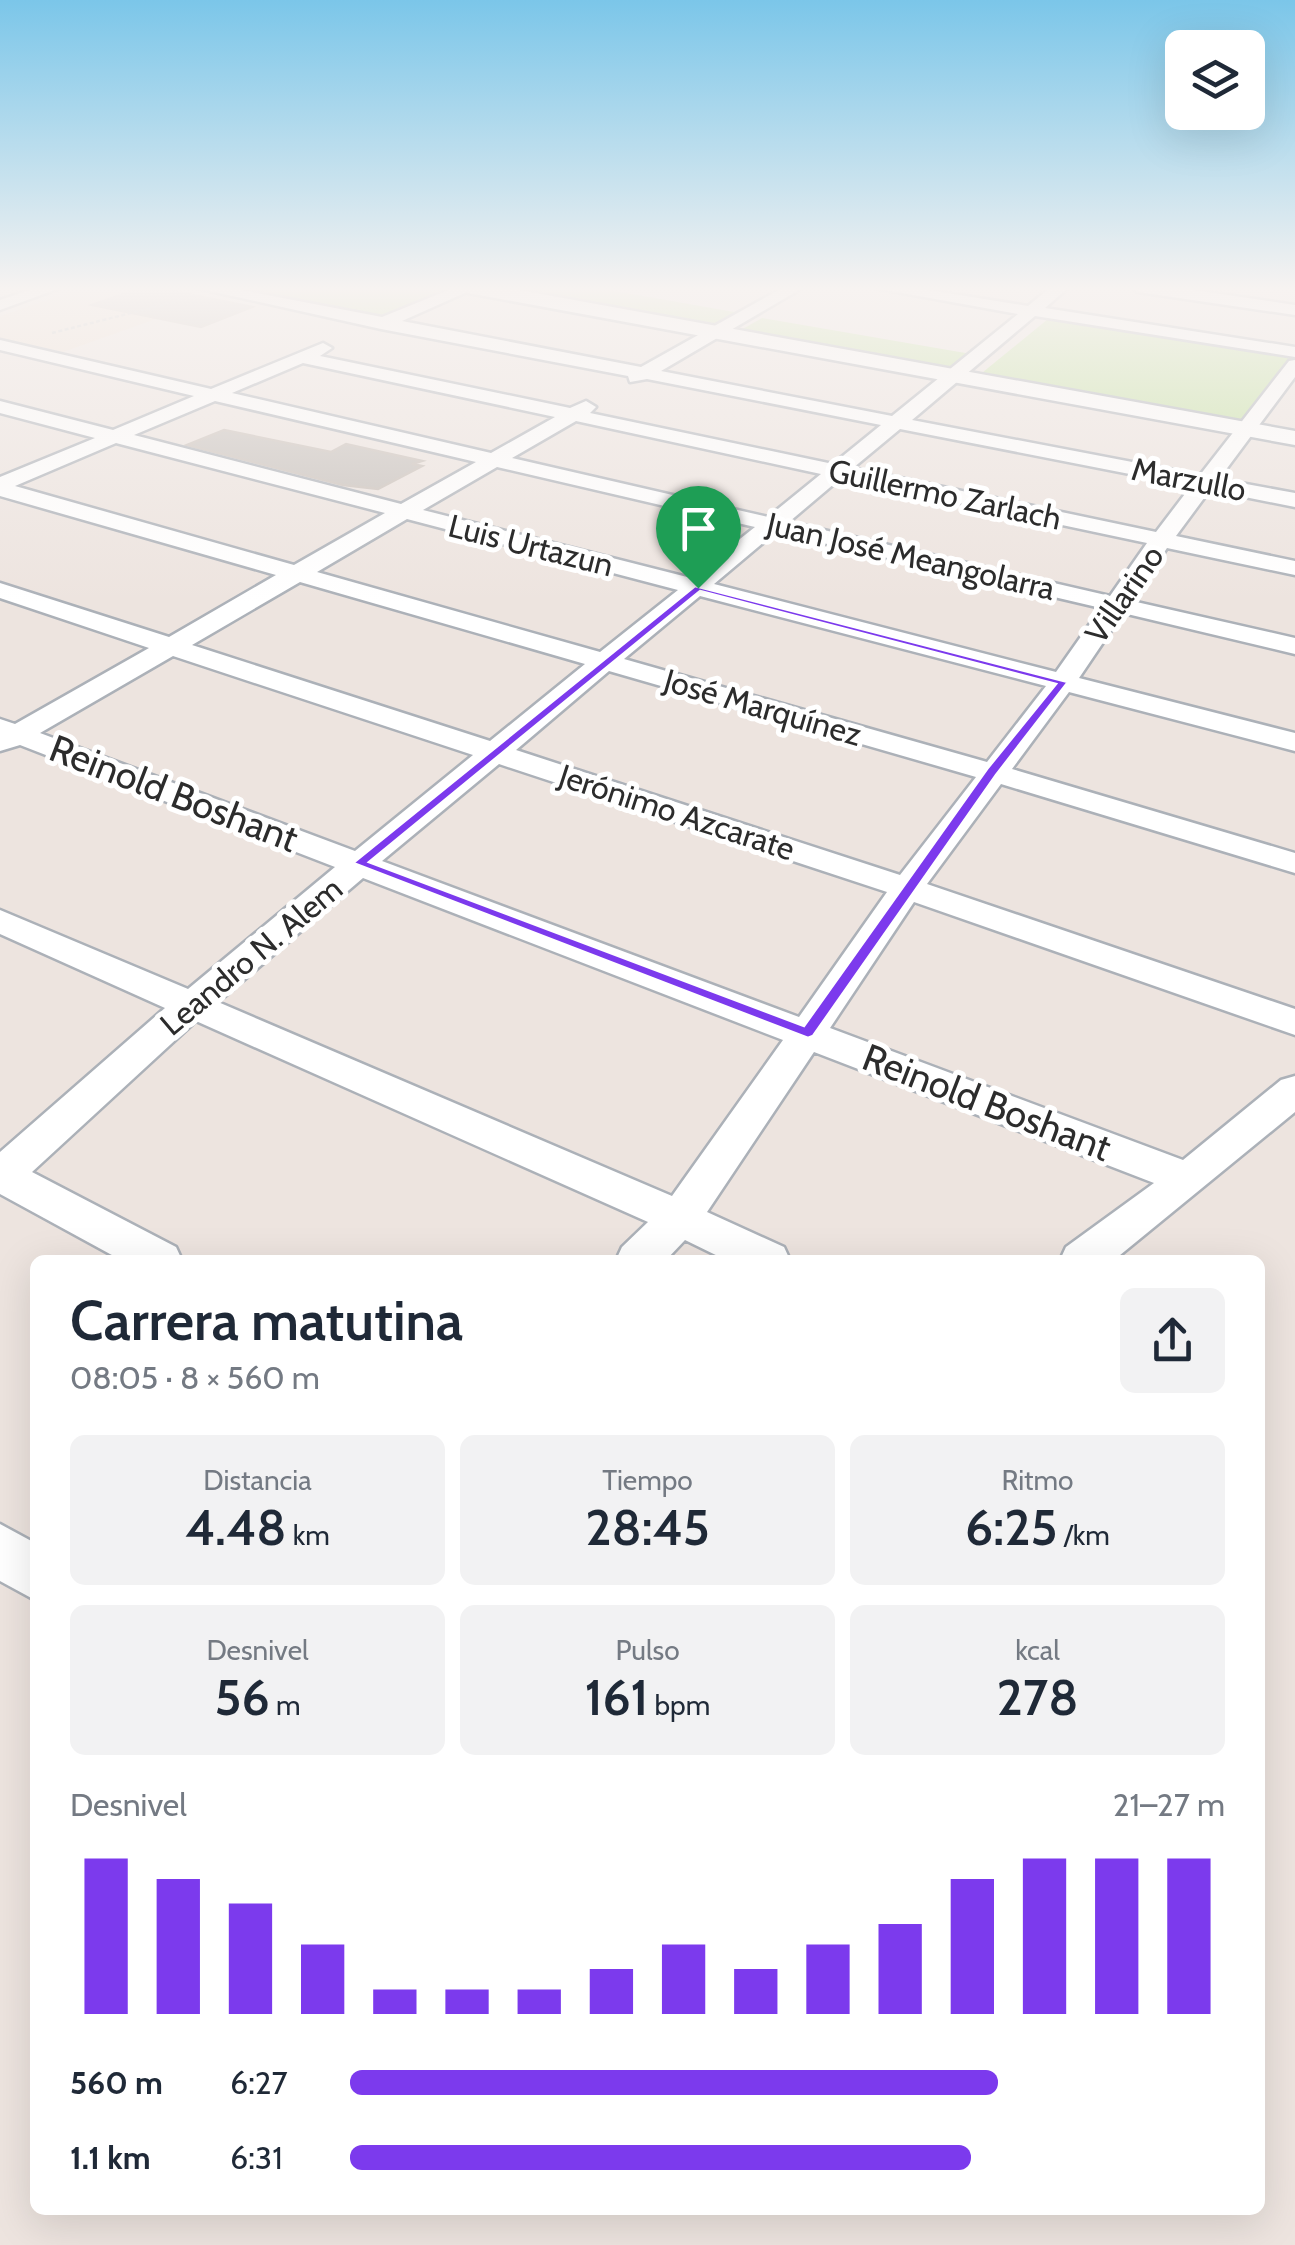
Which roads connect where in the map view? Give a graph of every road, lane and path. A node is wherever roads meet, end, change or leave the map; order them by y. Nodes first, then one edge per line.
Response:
1 (202, 392) edge
2 (217, 392) edge
3 (469, 392) edge
4 (613, 392) edge
5 (743, 392) edge
6 (937, 392) edge
7 (1042, 392) edge
8 (212, 394) junction
9 (1282, 403) edge
10 (0, 407) edge
11 (574, 414) junction
12 (900, 422) junction
13 (1244, 429) junction
14 (114, 436) junction
15 (1295, 438) edge
16 (494, 459) junction
17 (840, 472) junction
18 (1204, 482) junction
19 (0, 487) edge
20 (1295, 500) edge
21 (402, 511) junction
22 (776, 524) junction
23 (1161, 540) junction
24 (1295, 568) edge
25 (294, 573) junction
26 (698, 588) junction
27 (0, 590) edge
28 (1116, 605) junction
29 (168, 644) junction
30 (1295, 646) edge
31 (607, 662) junction
32 (1062, 682) junction
33 (6, 736) edge
34 (1295, 742) edge
35 (498, 752) junction
36 (992, 772) junction
37 (1295, 862) edge
38 (360, 863) junction
39 (907, 888) junction
40 (0, 921) edge
41 (190, 1006) junction
42 (1295, 1022) edge
43 (808, 1033) junction
44 (1295, 1090) edge
45 (1, 1174) edge
46 (1189, 1180) junction
47 (680, 1218) junction
48 (151, 1255) edge
49 (643, 1255) edge
50 (758, 1255) edge
51 (1089, 1255) edge
52 (0, 1550) edge
53 (30, 1571) edge

1 - 8 street, Juan José Meangolarra
2 - 8 street
3 - 11 street, Guillermo Zarlach
4 - 11 street
5 - 12 street, Marzullo
6 - 12 street, Leandro N. Alem
7 - 13 street
8 - 14 street
8 - 16 street, Juan José Meangolarra
9 - 13 street, Villarino
10 - 14 street, Luis Urtazun
11 - 16 street
11 - 17 street, Guillermo Zarlach
12 - 17 street, Leandro N. Alem
12 - 18 street, Marzullo
13 - 15 street
13 - 18 street, Villarino
14 - 19 street
14 - 21 street, Luis Urtazun
16 - 21 street
16 - 22 street, Juan José Meangolarra
17 - 22 street, Leandro N. Alem
17 - 23 street, Guillermo Zarlach
18 - 20 street, Marzullo
18 - 23 street, Villarino
19 - 25 street, José Marquínez
21 - 25 street
21 - 26 street, Luis Urtazun
22 - 26 street, Leandro N. Alem
22 - 28 street, Juan José Meangolarra
23 - 24 street, Guillermo Zarlach
23 - 28 street, Villarino
25 - 29 street
25 - 31 street, José Marquínez
26 - 31 street, Leandro N. Alem
26 - 32 street, Luis Urtazun
27 - 29 street, Jerónimo Azcarate
28 - 30 street, Juan José Meangolarra
28 - 32 street, Villarino
29 - 33 street
29 - 35 street, Jerónimo Azcarate
31 - 35 street, Leandro N. Alem
31 - 36 street, José Marquínez
32 - 34 street, Luis Urtazun
32 - 36 street, Villarino
33 - 38 street, Reinold Boshant
35 - 38 street, Leandro N. Alem
35 - 39 street, Jerónimo Azcarate
36 - 37 street, José Marquínez
36 - 39 street, Villarino
38 - 41 street, Leandro N. Alem
38 - 43 street, Reinold Boshant
39 - 42 street, Jerónimo Azcarate
39 - 43 street, Villarino
40 - 41 street
41 - 45 street, Leandro N. Alem
41 - 47 street
43 - 46 street, Reinold Boshant
43 - 47 street, Villarino
44 - 46 street
45 - 48 street
46 - 51 street
47 - 49 street, Villarino
47 - 50 street
52 - 53 street

